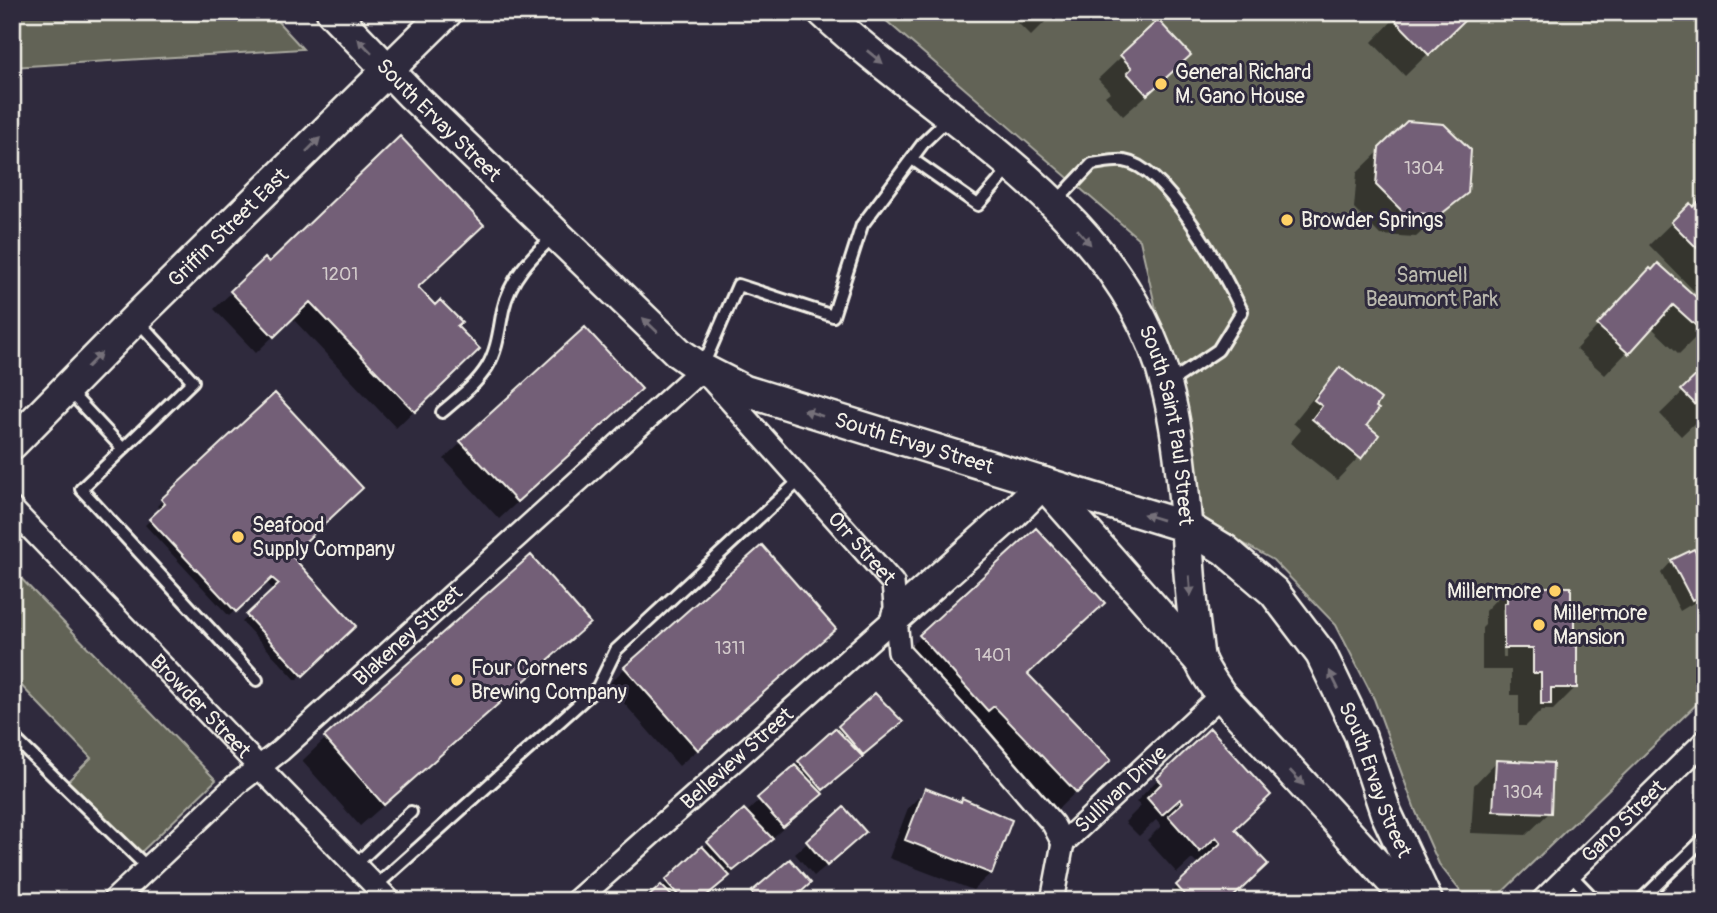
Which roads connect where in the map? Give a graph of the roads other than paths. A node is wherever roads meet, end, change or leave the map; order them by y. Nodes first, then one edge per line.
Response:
1 (332, 12) edge
2 (447, 12) edge
3 (824, 12) edge
4 (389, 71) junction
5 (950, 117) junction
6 (912, 159) junction
7 (1013, 165) junction
8 (1055, 203) junction
9 (556, 234) junction
10 (135, 318) junction
11 (702, 369) junction
12 (1166, 384) junction
13 (66, 388) junction
14 (442, 412) dead end
15 (12, 444) edge
16 (123, 449) junction
17 (801, 479) junction
18 (1043, 483) junction
19 (12, 509) edge
20 (1187, 527) junction
21 (897, 616) junction
22 (1200, 661) junction
23 (257, 680) dead end
24 (1221, 695) junction
25 (12, 736) edge
26 (1702, 749) edge
27 (259, 767) junction
28 (411, 812) dead end
29 (1705, 838) edge
30 (1063, 843) junction
31 (355, 865) junction
32 (147, 867) junction
33 (1570, 874) junction
34 (383, 893) edge
35 (113, 901) edge
36 (576, 901) edge
37 (1052, 901) edge
38 (1410, 901) edge
39 (1427, 901) edge
40 (1542, 901) edge
41 (1596, 901) edge
42 (1640, 901) edge

4 -> 1 main road, South Ervay Street
2 - 4 main road, Griffin Street East
3 -> 5 main road, South Saint Paul Street
4 - 9 main road, South Ervay Street
10 -> 4 main road, Griffin Street East
5 - 6 lane
5 - 7 main road, South Saint Paul Street
6 - 7 lane
6 - 11 lane
7 - 8 main road, South Saint Paul Street
8 -> 12 main road, South Saint Paul Street
8 - 12 lane
11 -> 9 main road, South Ervay Street
9 - 14 lane
13 -> 10 main road, Griffin Street East
10 - 16 lane
11 - 17 street, Orr Street
18 -> 11 main road, South Ervay Street
11 - 27 street, Blakeney Street
12 - 20 main road, South Saint Paul Street
13 - 15 main road, Griffin Street East
13 - 16 lane
16 - 23 lane
17 - 21 street, Orr Street
17 - 34 lane
20 -> 18 main road, South Ervay Street
18 - 21 main road
18 - 22 main road
19 - 27 street, Browder Street
20 -> 22 main road, South Saint Paul Street
39 -> 20 main road, South Ervay Street
21 - 30 street, Orr Street
21 - 36 street, Belleview Street
22 - 24 main road, South Saint Paul Street
24 - 30 street, Sullivan Drive
24 -> 38 main road, South Saint Paul Street
25 - 32 lane
26 - 33 street, Gano Street
27 - 31 street, Browder Street
27 - 32 street, Blakeney Street
28 - 31 lane
29 - 42 lane
30 - 37 street, Sullivan Drive
31 - 34 street, Browder Street
32 - 35 street, Blakeney Street
33 - 40 street, Gano Street
33 - 41 lane

